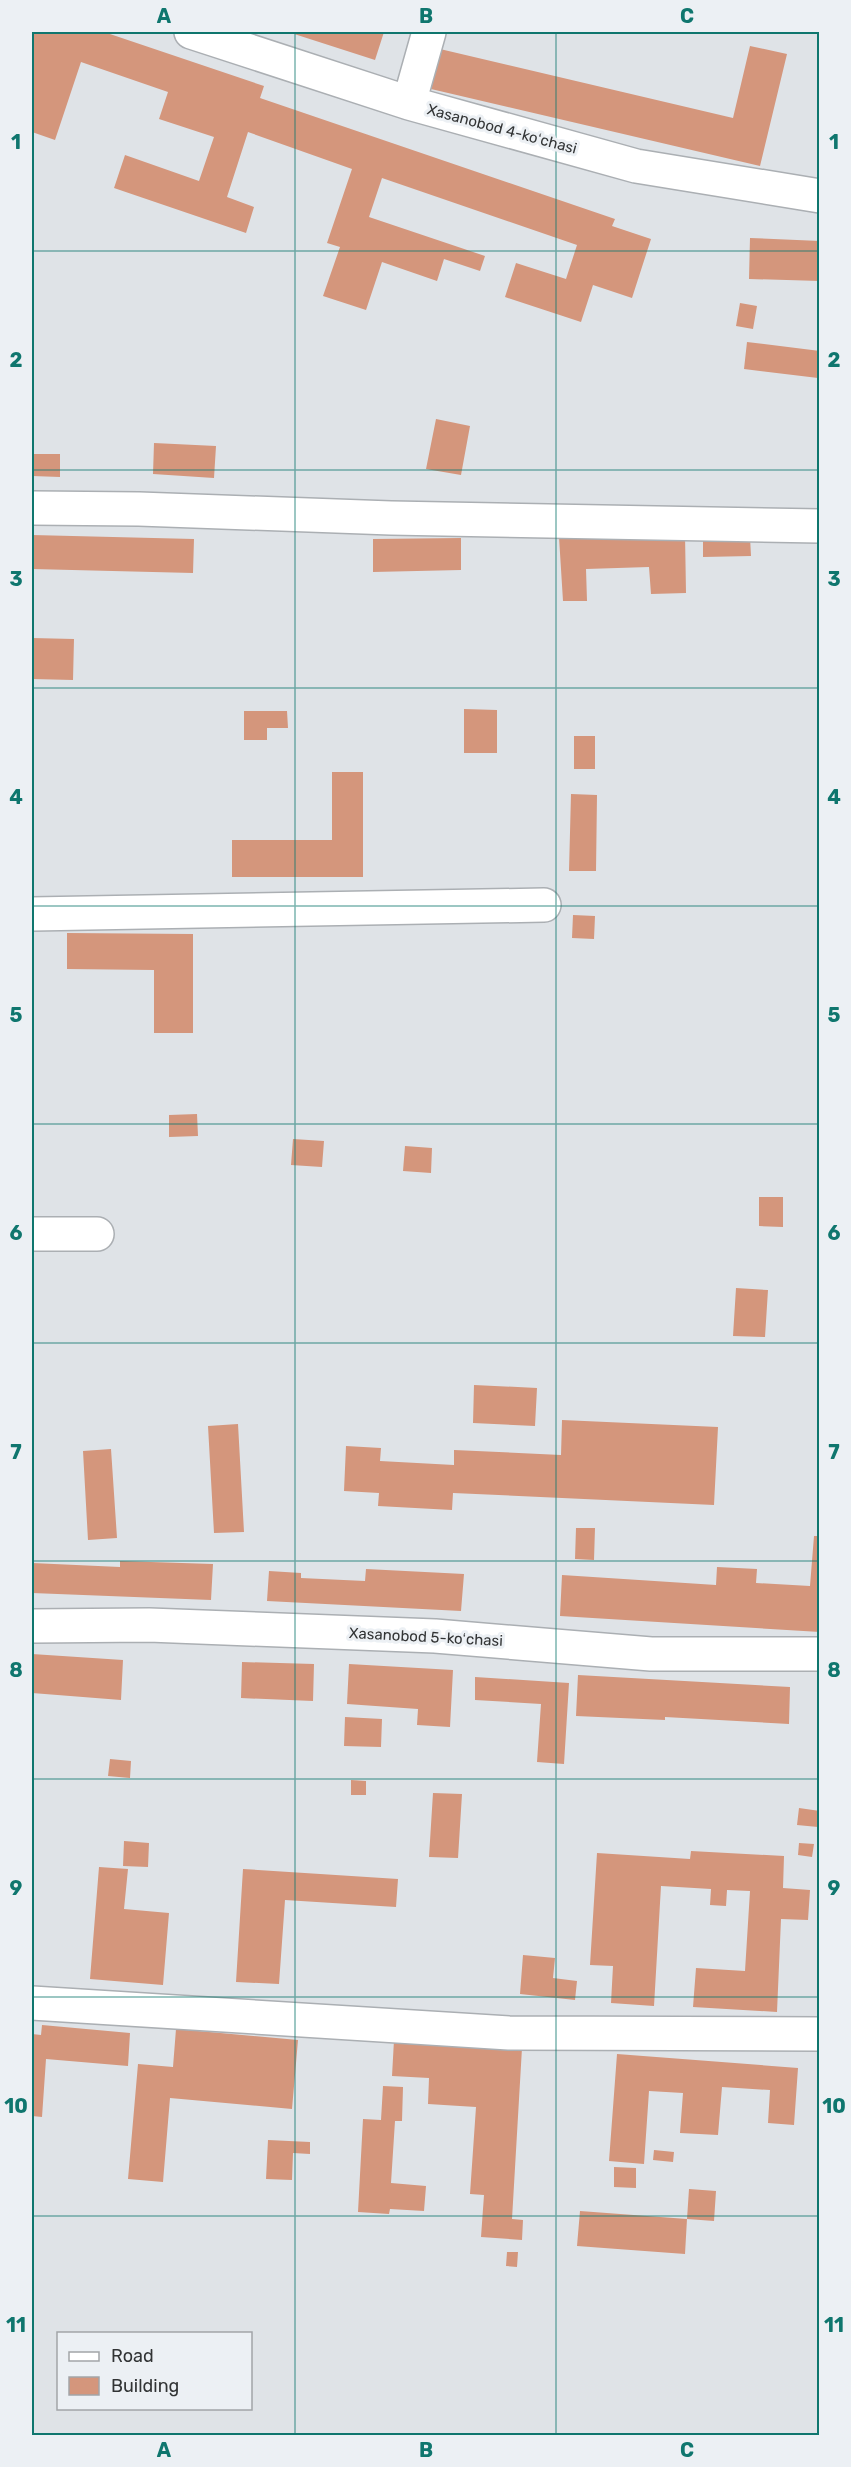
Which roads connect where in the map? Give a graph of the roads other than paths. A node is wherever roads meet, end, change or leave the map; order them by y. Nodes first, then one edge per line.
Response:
1 (191, 32) edge
2 (429, 32) edge
3 (409, 103) junction
4 (819, 195) edge
5 (32, 508) edge
6 (819, 526) edge
7 (544, 905) dead end
8 (32, 914) edge
9 (32, 1234) edge
10 (97, 1234) dead end
11 (32, 1626) edge
12 (819, 1654) edge
13 (32, 2003) edge
14 (819, 2034) edge

1 - 3 street, Xasanobod 4-koʻchasi
2 - 3 street
3 - 4 street, Xasanobod 4-koʻchasi
5 - 6 street
7 - 8 street
9 - 10 street
11 - 12 street, Xasanobod 5-koʻchasi
13 - 14 street

